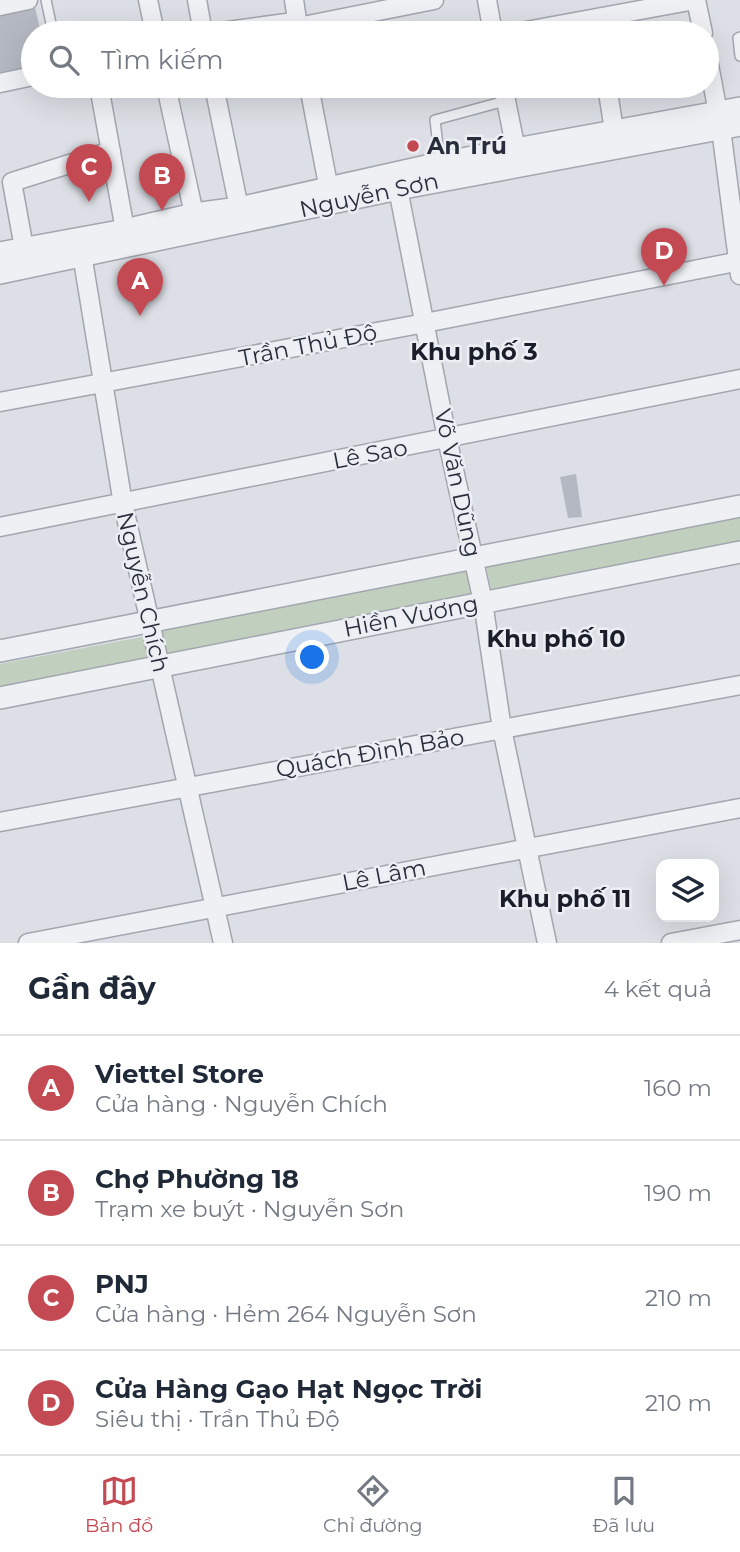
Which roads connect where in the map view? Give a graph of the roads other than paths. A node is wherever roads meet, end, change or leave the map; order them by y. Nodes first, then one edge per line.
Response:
1 (28, 0) edge
2 (46, 0) edge
3 (148, 0) edge
4 (197, 0) edge
5 (434, 0) edge
6 (487, 0) edge
7 (695, 0) edge
8 (0, 6) edge
9 (297, 19) edge
10 (50, 21) edge
11 (152, 21) edge
12 (198, 21) edge
13 (491, 21) edge
14 (612, 21) edge
15 (700, 21) edge
16 (740, 37) edge
17 (740, 56) edge
18 (21, 79) edge
19 (0, 83) edge
20 (719, 95) edge
21 (101, 98) edge
22 (169, 98) edge
23 (216, 98) edge
24 (311, 98) edge
25 (491, 98) edge
26 (505, 98) edge
27 (609, 98) edge
28 (740, 108) edge
29 (727, 122) edge
30 (614, 130) junction
31 (516, 150) junction
32 (111, 151) junction
33 (440, 163) junction
34 (398, 189) junction
35 (330, 196) junction
36 (239, 208) junction
37 (194, 214) junction
38 (125, 230) junction
39 (81, 247) junction
40 (24, 248) junction
41 (0, 253) edge
42 (739, 265) edge
43 (0, 273) edge
44 (425, 323) junction
45 (740, 379) edge
46 (104, 383) junction
47 (0, 402) edge
48 (447, 438) junction
49 (123, 503) junction
50 (740, 506) edge
51 (0, 527) edge
52 (740, 552) edge
53 (474, 558) junction
54 (483, 602) junction
55 (150, 622) junction
56 (0, 651) edge
57 (160, 667) junction
58 (740, 685) edge
59 (0, 698) edge
60 (502, 729) junction
61 (187, 787) junction
62 (740, 808) edge
63 (0, 822) edge
64 (528, 848) junction
65 (215, 907) junction
66 (740, 930) edge
67 (29, 943) edge
68 (223, 943) edge
69 (547, 943) edge
70 (671, 943) edge

1 - 8 street
2 - 10 lane
3 - 11 street
4 - 12 street
5 - 9 street
6 - 13 street
7 - 14 street
7 - 15 street
16 - 17 lane
18 - 19 street
20 - 29 street
21 - 32 street
22 - 37 street
23 - 36 street
24 - 35 street
25 - 33 lane
26 - 31 street
27 - 30 street
28 - 29 street, Nguyễn Sơn
29 - 30 street, Nguyễn Sơn
29 - 34 street, Nguyễn Sơn
29 - 42 street
30 - 31 street, Nguyễn Sơn
31 - 33 street, Nguyễn Sơn
32 - 38 street
32 - 40 street
33 - 35 street, Nguyễn Sơn
34 - 35 street, Nguyễn Sơn
34 - 44 street, Võ Văn Dũng
35 - 36 street, Nguyễn Sơn
35 - 39 street, Nguyễn Sơn
36 - 37 street, Nguyễn Sơn
37 - 38 street, Nguyễn Sơn
38 - 39 street, Nguyễn Sơn
39 - 40 street, Nguyễn Sơn
39 - 43 street, Nguyễn Sơn
39 - 46 street, Nguyễn Chích
40 - 41 street, Nguyễn Sơn
42 - 44 street, Trần Thủ Độ
44 - 46 street, Trần Thủ Độ
44 - 48 street, Võ Văn Dũng
45 - 48 street, Lê Sao
46 - 47 street, Trần Thủ Độ
46 - 49 street, Nguyễn Chích
48 - 49 street, Lê Sao
48 - 53 street, Võ Văn Dũng
49 - 51 street, Lê Sao
49 - 55 street, Nguyễn Chích
50 - 53 street, Hiền Vương
52 - 54 street, Hiền Vương
53 - 54 street, Võ Văn Dũng
53 - 55 street, Hiền Vương
54 - 57 street, Hiền Vương
54 - 60 street, Võ Văn Dũng
55 - 56 street, Hiền Vương
55 - 57 street, Nguyễn Chích
57 - 59 street, Hiền Vương
57 - 61 street, Nguyễn Chích
58 - 60 street, Quách Đình Bảo
60 - 61 street, Quách Đình Bảo
60 - 64 street, Võ Văn Dũng
61 - 63 street, Quách Đình Bảo
61 - 65 street, Nguyễn Chích
62 - 64 street, Lê Lâm
64 - 65 street, Lê Lâm
64 - 69 street, Võ Văn Dũng
65 - 67 street, Lê Lâm
65 - 68 street, Nguyễn Chích
66 - 70 street

